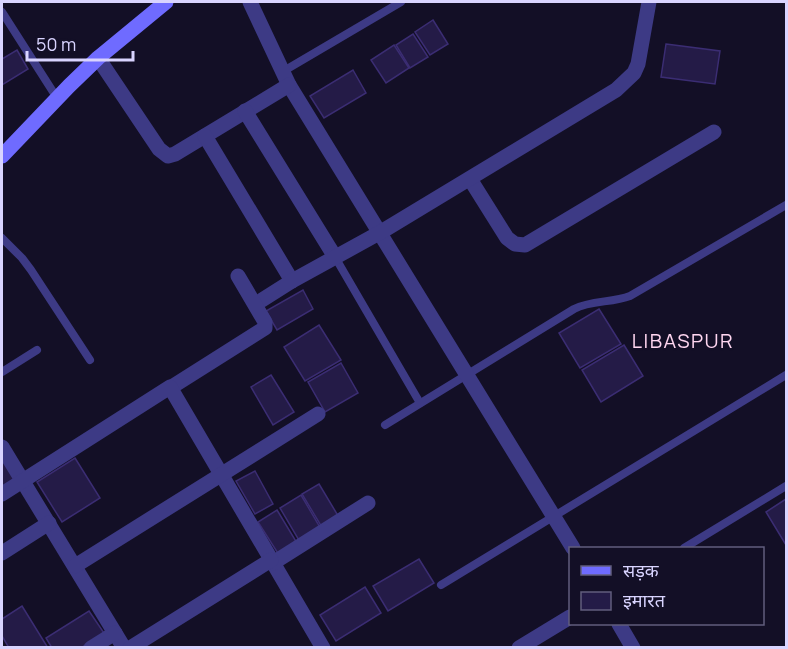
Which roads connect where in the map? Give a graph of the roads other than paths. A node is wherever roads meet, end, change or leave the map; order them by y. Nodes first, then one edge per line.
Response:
1 (166, 2) edge
2 (250, 2) edge
3 (401, 2) edge
4 (649, 2) edge
5 (2, 12) edge
6 (98, 58) junction
7 (285, 78) junction
8 (57, 98) junction
9 (245, 111) junction
10 (714, 132) dead end
11 (205, 136) junction
12 (2, 156) edge
13 (470, 179) junction
14 (786, 205) edge
15 (381, 232) junction
16 (2, 238) edge
17 (335, 258) junction
18 (238, 276) dead end
19 (292, 281) junction
20 (262, 300) dead end
21 (37, 350) dead end
22 (90, 360) dead end
23 (2, 372) edge
24 (468, 374) junction
25 (786, 375) edge
26 (170, 388) junction
27 (420, 404) junction
28 (318, 414) dead end
29 (385, 426) dead end
30 (2, 447) edge
31 (221, 476) junction
32 (22, 480) junction
33 (786, 486) edge
34 (2, 494) edge
35 (368, 503) dead end
36 (554, 516) junction
37 (49, 523) junction
38 (572, 547) edge
39 (687, 547) edge
40 (2, 553) edge
41 (272, 562) junction
42 (75, 566) junction
43 (441, 585) dead end
44 (569, 618) edge
45 (620, 625) edge
46 (114, 633) junction
47 (91, 648) edge
48 (124, 648) edge
49 (130, 648) edge
50 (322, 648) edge
51 (519, 648) edge
52 (633, 648) edge

1 - 6 street
2 - 7 street
3 - 7 lane
4 - 13 street
5 - 8 lane
6 - 8 street
6 - 11 street
7 - 9 street
7 - 15 street
8 - 12 street
9 - 11 street
9 - 17 street
10 - 13 street
11 - 19 street
13 - 15 street
14 - 24 lane
15 - 17 street
15 - 24 street
16 - 22 lane
17 - 19 street
17 - 27 lane
18 - 26 street
19 - 20 street
21 - 23 lane
24 - 27 lane
24 - 36 street
25 - 36 lane
26 - 31 street
26 - 32 street
27 - 29 lane
28 - 31 street
30 - 32 street
31 - 41 street
31 - 42 street
32 - 34 street
32 - 37 street
33 - 39 lane
35 - 41 street
36 - 38 street
36 - 43 lane
37 - 40 street
37 - 42 street
41 - 49 street
41 - 50 street
42 - 46 street
44 - 51 street
45 - 52 street
46 - 47 street
46 - 48 street

